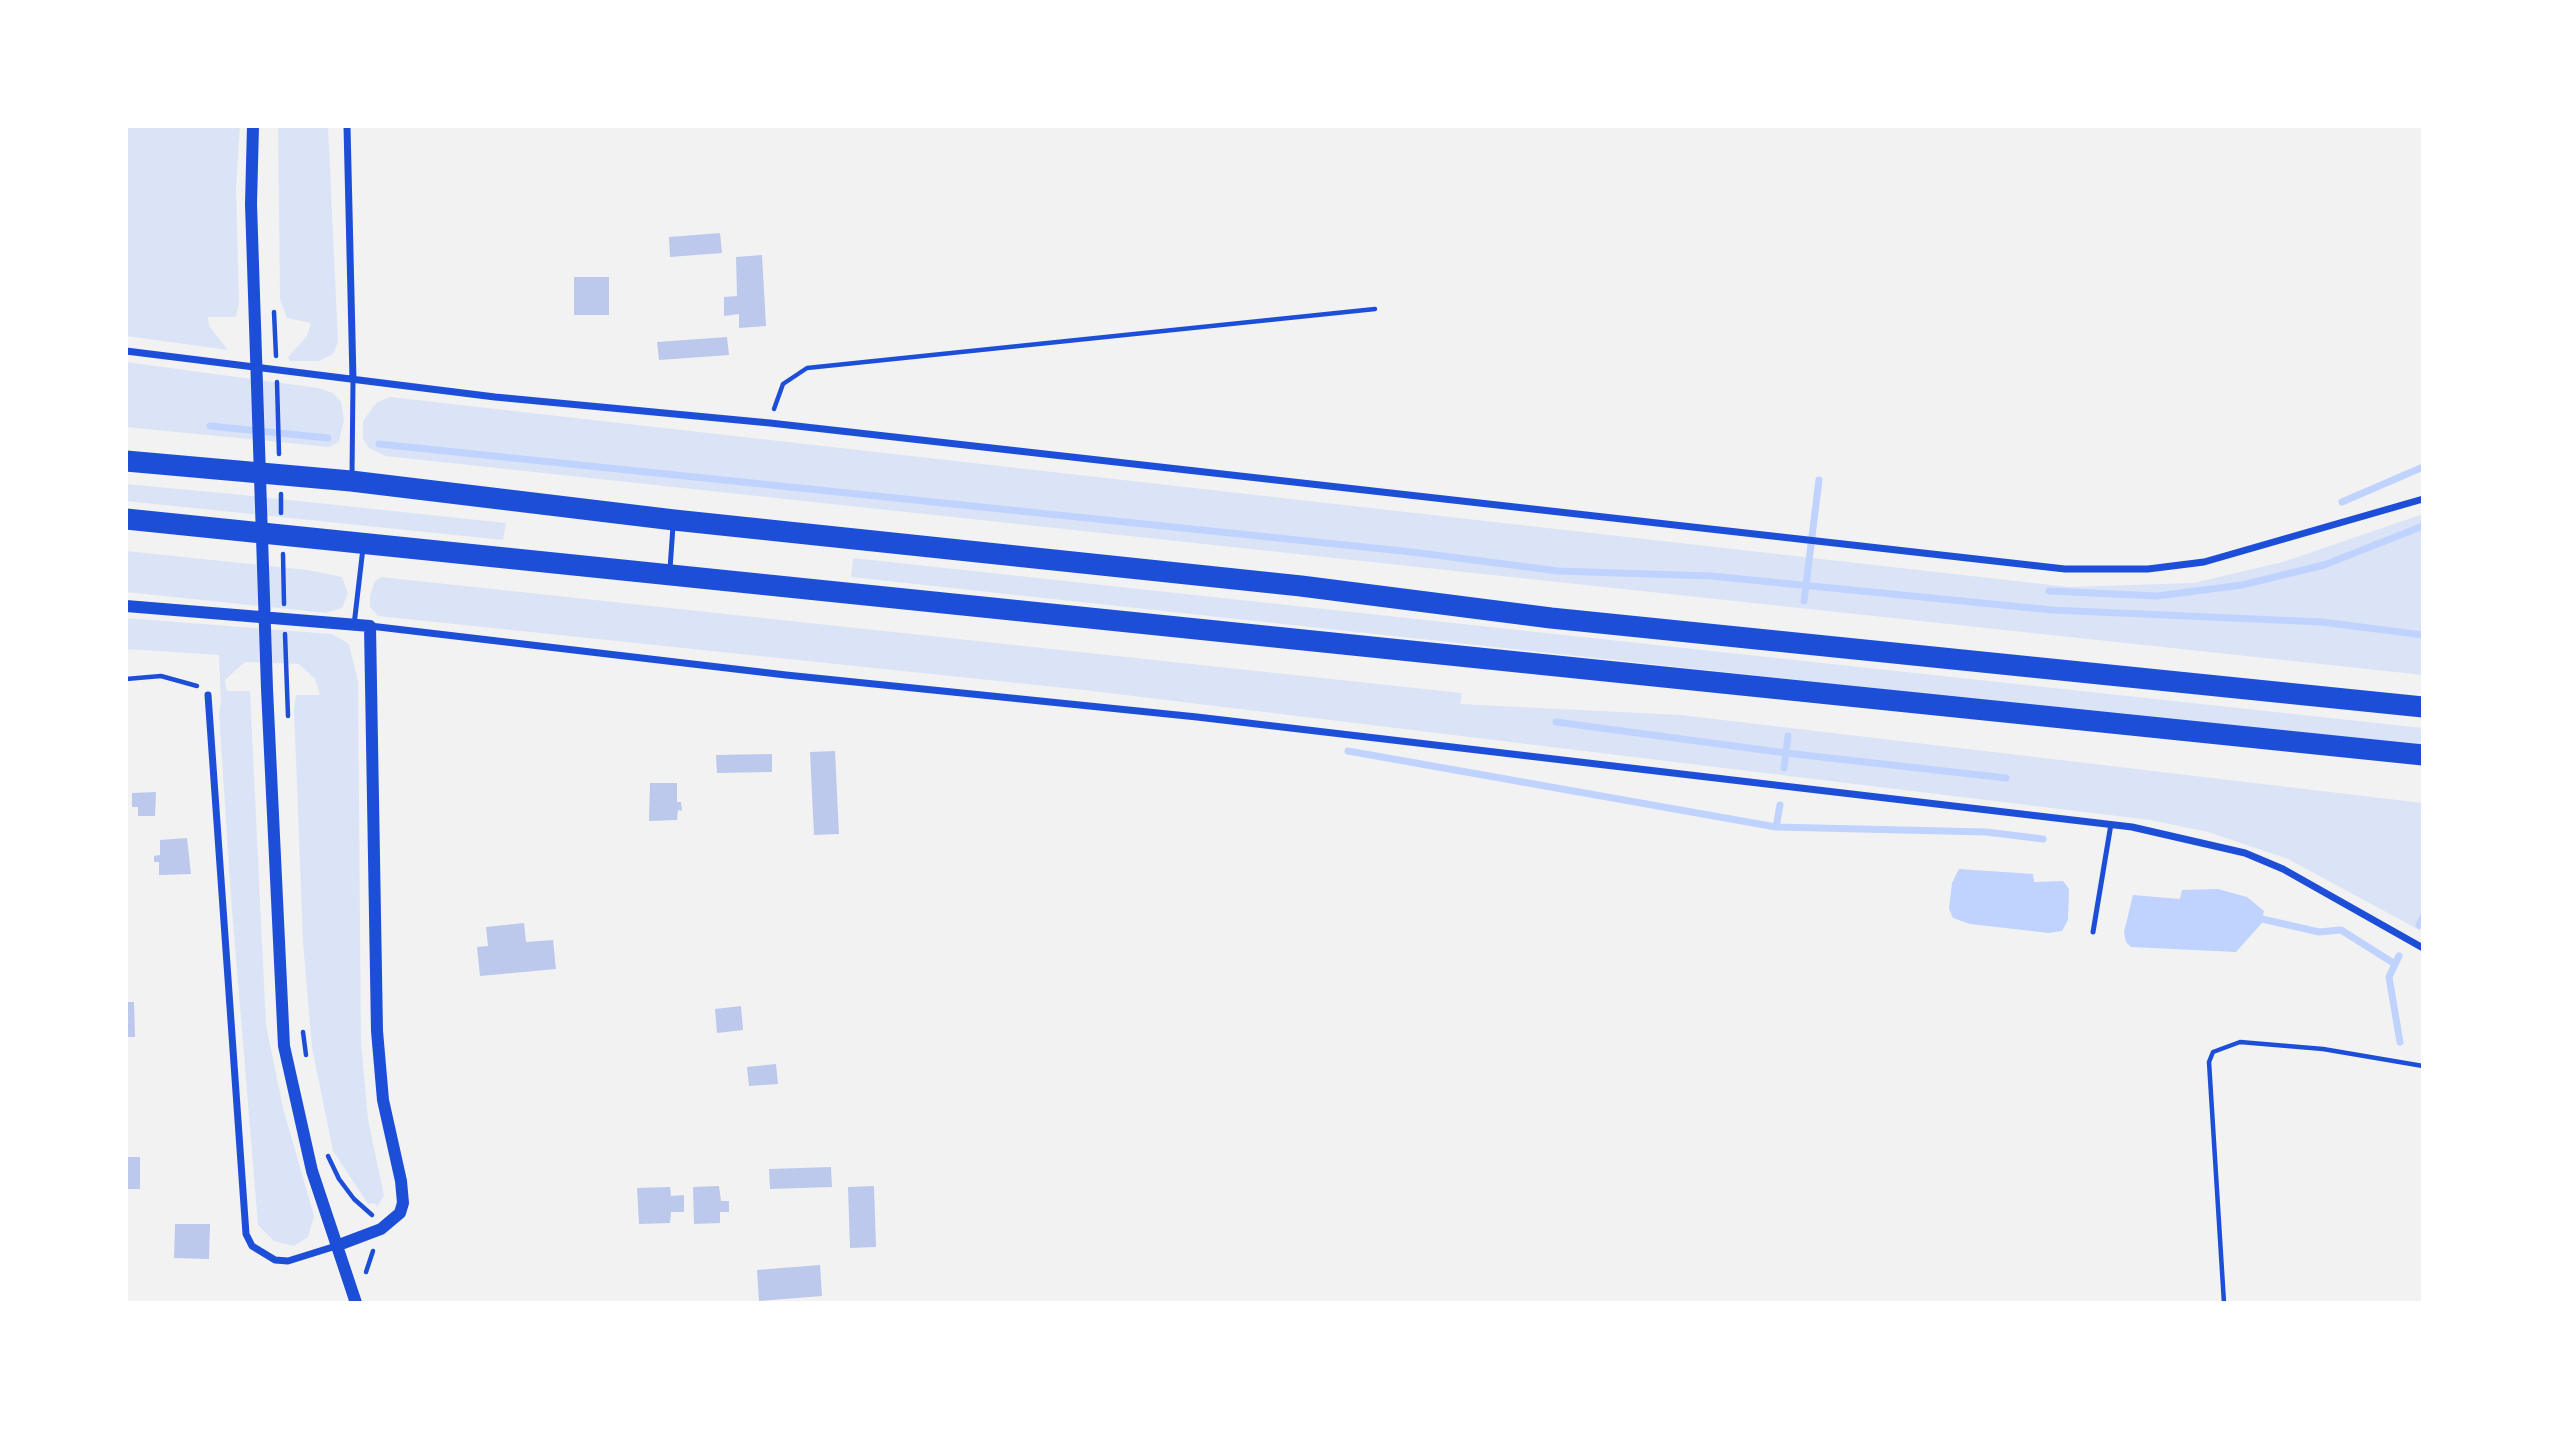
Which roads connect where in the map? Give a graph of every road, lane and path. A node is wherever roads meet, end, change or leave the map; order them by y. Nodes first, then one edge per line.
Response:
1 (253, 126) edge
2 (347, 126) edge
3 (1375, 309) dead end
4 (126, 351) edge
5 (353, 380) junction
6 (770, 424) junction
7 (126, 461) edge
8 (352, 481) junction
9 (2423, 499) edge
10 (126, 519) edge
11 (674, 520) junction
12 (363, 542) junction
13 (669, 576) junction
14 (126, 606) edge
15 (354, 625) junction
16 (370, 626) junction
17 (126, 679) edge
18 (287, 689) dead end
19 (208, 695) joint
20 (2423, 707) edge
21 (288, 729) dead end
22 (2423, 755) edge
23 (2110, 824) junction
24 (2093, 932) dead end
25 (2423, 948) edge
26 (302, 1026) dead end
27 (307, 1059) dead end
28 (2423, 1066) edge
29 (325, 1151) dead end
30 (381, 1229) junction
31 (336, 1246) junction
32 (368, 1279) dead end
33 (356, 1303) edge
34 (2224, 1303) edge

1 - 31 street
2 - 5 street
3 - 6 path
4 - 5 street
5 - 6 street
5 - 8 lane
6 - 9 street
7 - 8 highway
8 - 11 highway
10 - 12 highway
11 - 13 lane
11 - 20 highway
12 - 13 highway
12 - 15 lane
13 - 22 highway
14 - 15 street
15 - 16 street
16 - 23 street
16 - 30 street
17 - 19 path
18 - 21 path
19 - 31 street
23 - 24 lane
23 - 25 street
26 - 27 path
28 - 34 path
29 - 30 path
30 - 31 street
30 - 32 path
31 - 33 street

